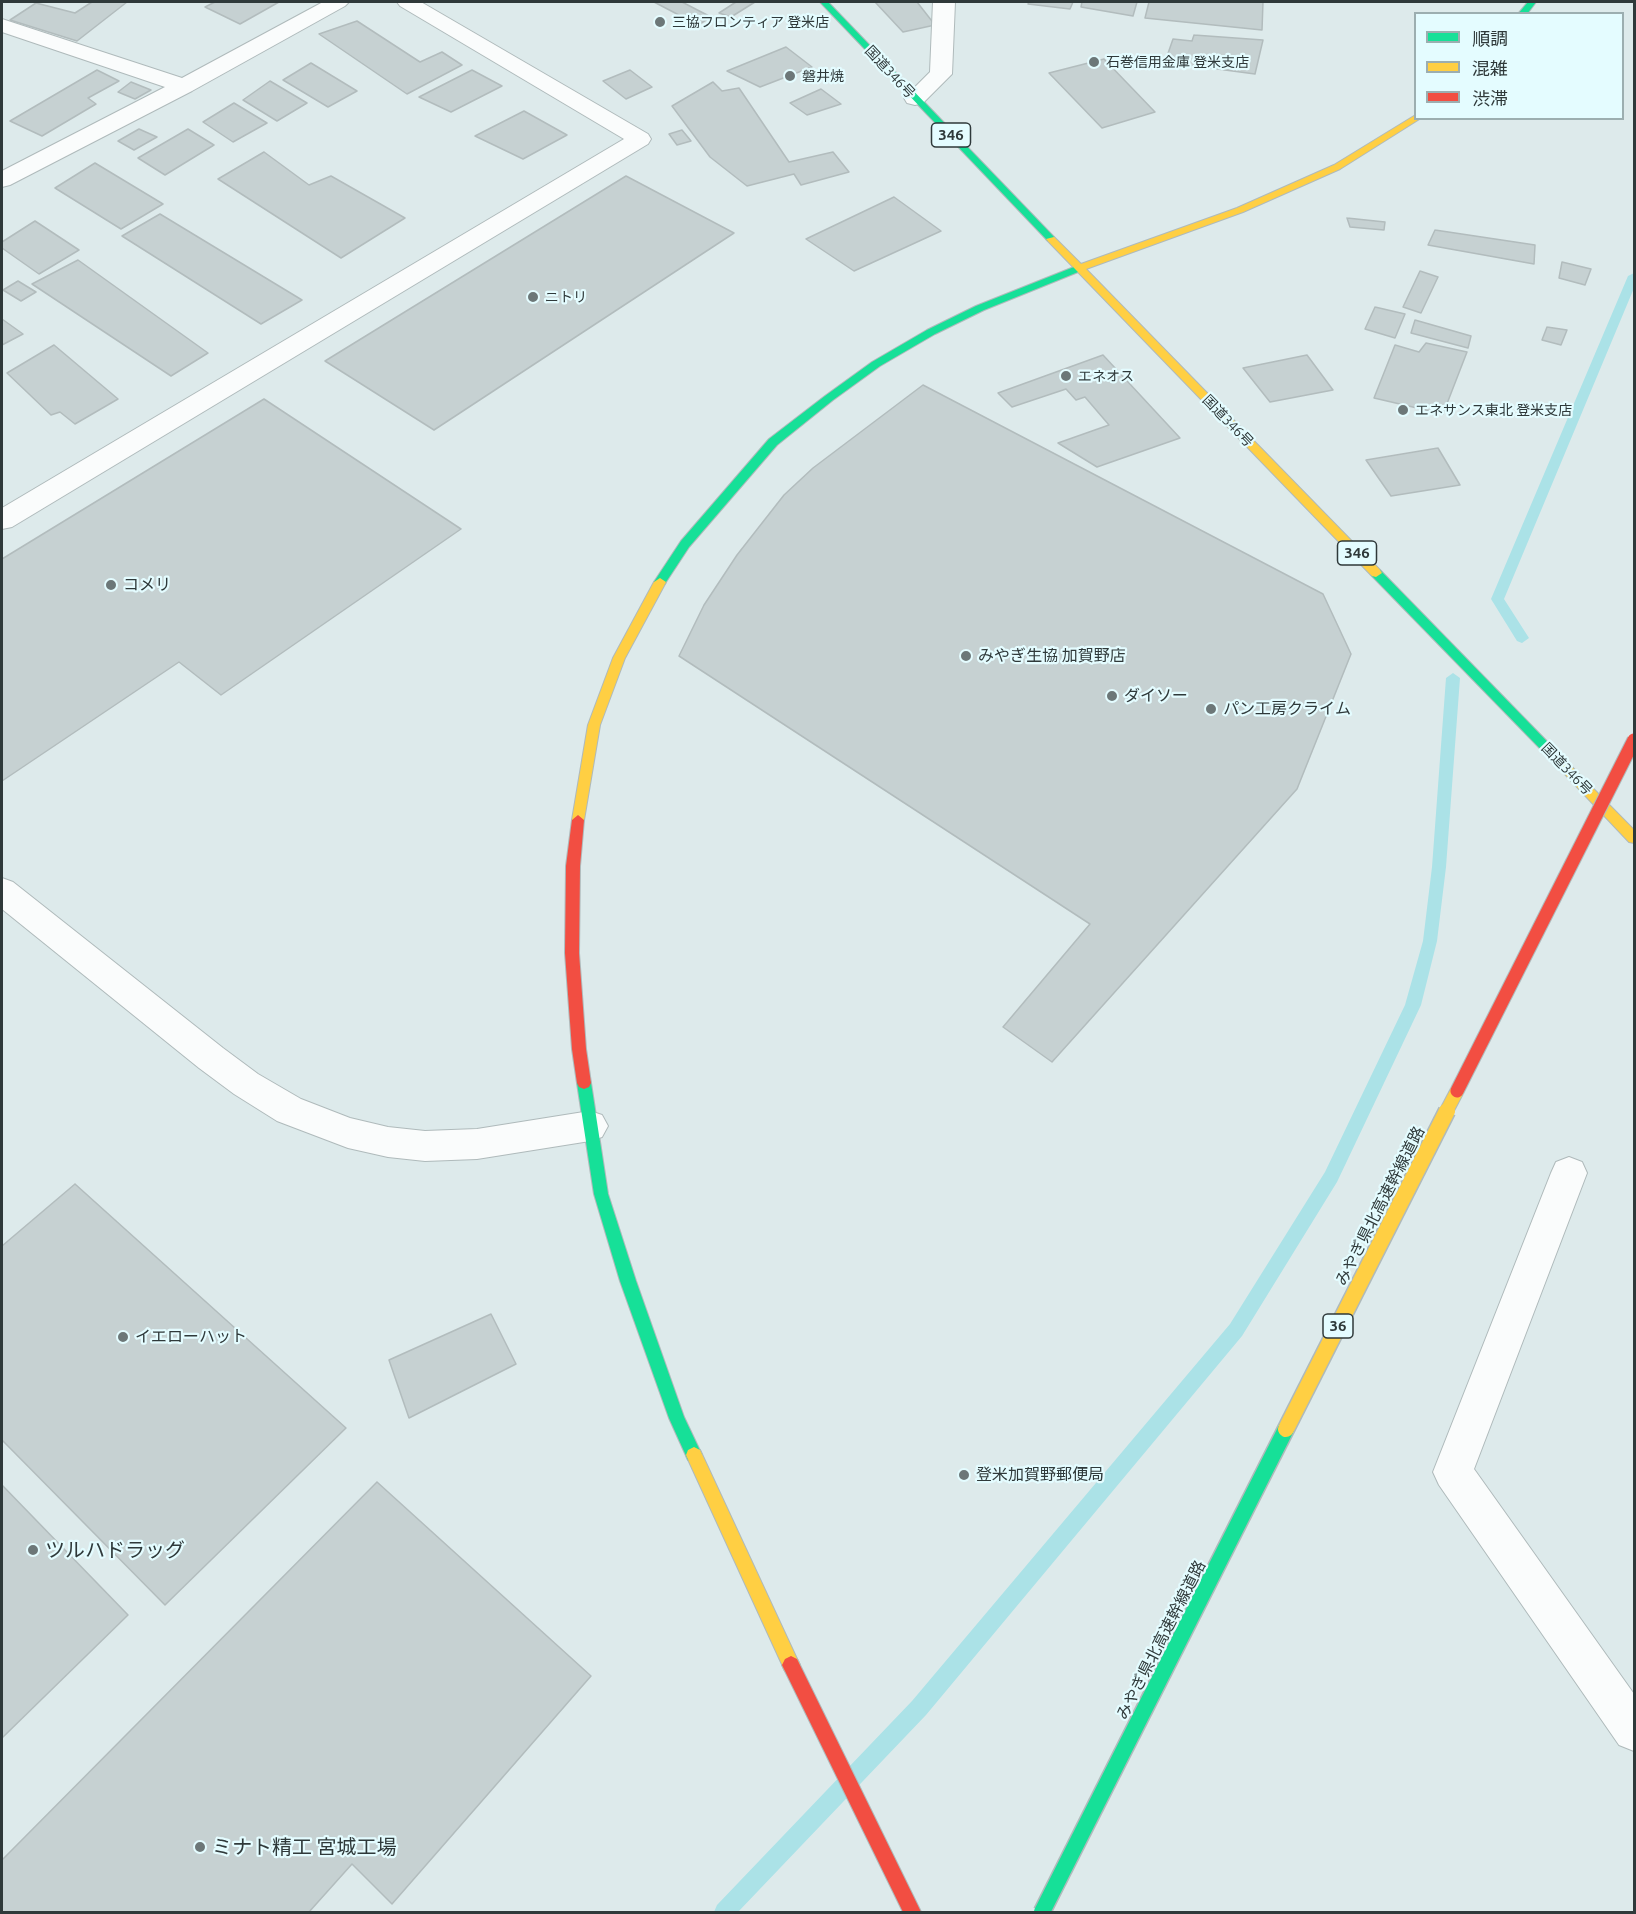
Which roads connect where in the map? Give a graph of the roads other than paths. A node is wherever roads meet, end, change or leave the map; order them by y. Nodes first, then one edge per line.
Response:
1 (338, 2) edge
2 (407, 2) edge
3 (824, 2) edge
4 (944, 2) edge
5 (2, 25) edge
6 (184, 86) junction
7 (915, 98) junction
8 (1415, 120) edge
9 (2, 180) edge
10 (1079, 268) junction
11 (2, 520) edge
12 (1635, 740) edge
13 (1635, 838) edge
14 (2, 891) edge
15 (590, 1126) junction
16 (1569, 1173) dead end
17 (1635, 1730) edge
18 (912, 1912) edge
19 (1042, 1912) edge

1 - 6 street
2 - 11 street
3 - 7 main road, 国道346号 / 346
4 - 7 street
5 - 6 street
6 - 9 street
7 - 10 main road, 国道346号 / 346
8 - 10 main road
10 - 13 main road, 国道346号 / 346
10 - 15 main road
12 - 19 main road, みやぎ県北高速幹線道路 / 36, bridge
14 - 15 street
15 - 18 main road
16 - 17 street

